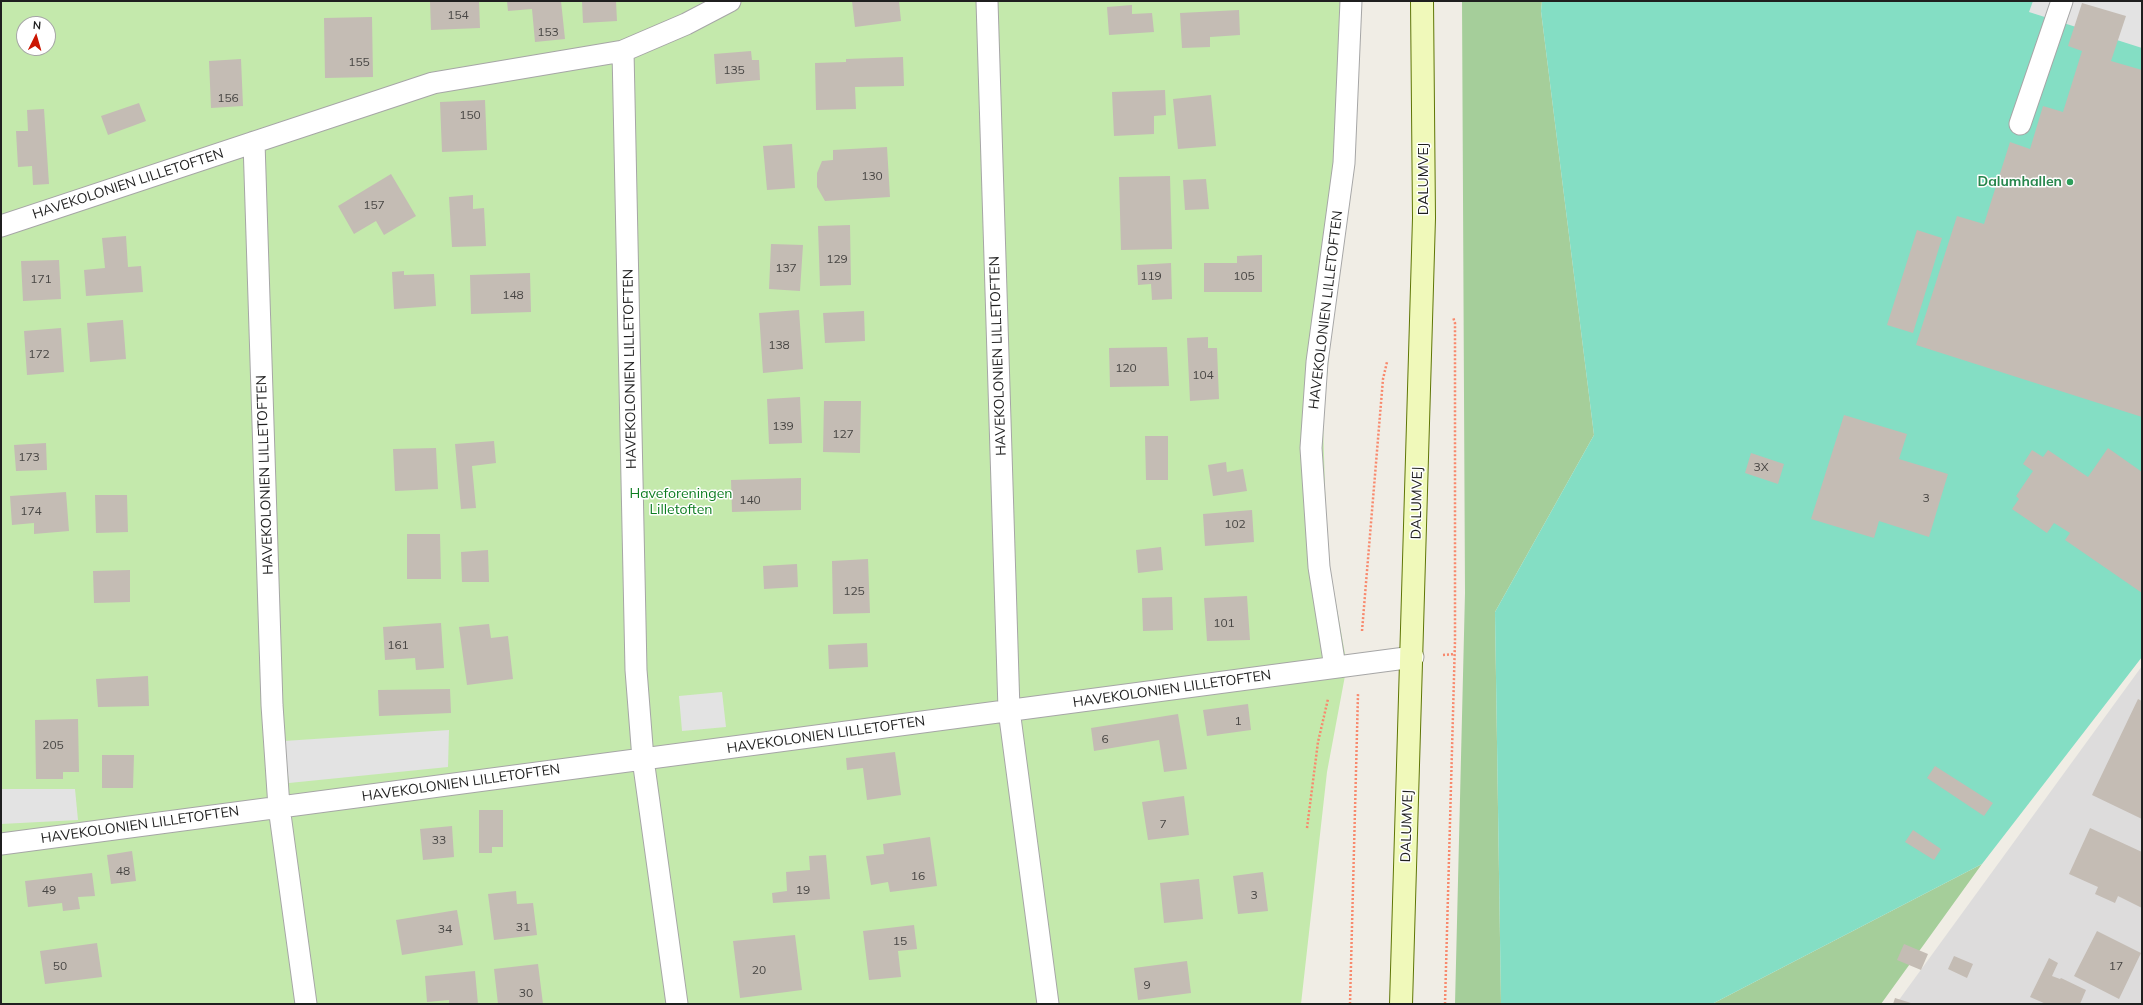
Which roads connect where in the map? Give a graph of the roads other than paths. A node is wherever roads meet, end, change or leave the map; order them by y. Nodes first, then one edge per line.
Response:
1 (730, 1) edge
2 (987, 1) edge
3 (1351, 1) edge
4 (1422, 1) edge
5 (2062, 1) edge
6 (623, 51) junction
7 (2020, 124) dead end
8 (254, 142) junction
9 (1, 226) edge
10 (1413, 657) junction
11 (1335, 667) junction
12 (1009, 710) junction
13 (643, 759) junction
14 (279, 807) junction
15 (1, 844) edge
16 (306, 1004) edge
17 (677, 1004) edge
18 (1048, 1004) edge
19 (1401, 1004) edge

1 - 6 lane, HAVEKOLONIEN LILLETOFTEN
2 - 12 lane, HAVEKOLONIEN LILLETOFTEN
3 - 11 lane, HAVEKOLONIEN LILLETOFTEN
4 - 10 street, DALUMVEJ
5 - 7 lane
6 - 8 lane, HAVEKOLONIEN LILLETOFTEN
6 - 13 lane, HAVEKOLONIEN LILLETOFTEN
8 - 9 lane, HAVEKOLONIEN LILLETOFTEN
8 - 14 lane, HAVEKOLONIEN LILLETOFTEN
10 - 11 lane, HAVEKOLONIEN LILLETOFTEN
10 - 19 street, DALUMVEJ
11 - 12 lane, HAVEKOLONIEN LILLETOFTEN
12 - 13 lane, HAVEKOLONIEN LILLETOFTEN
12 - 18 lane, HAVEKOLONIEN LILLETOFTEN
13 - 14 lane, HAVEKOLONIEN LILLETOFTEN
13 - 17 lane, HAVEKOLONIEN LILLETOFTEN
14 - 15 lane, HAVEKOLONIEN LILLETOFTEN
14 - 16 lane, HAVEKOLONIEN LILLETOFTEN

